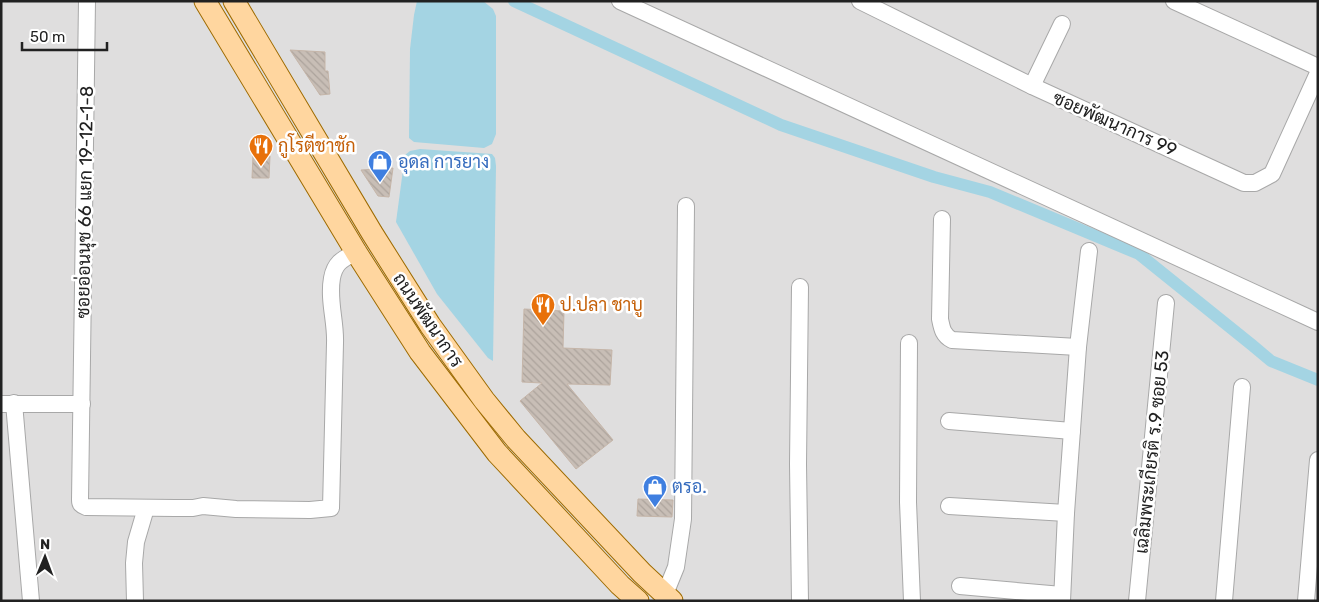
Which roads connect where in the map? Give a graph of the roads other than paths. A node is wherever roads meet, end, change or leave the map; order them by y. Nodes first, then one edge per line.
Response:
1 (87, 1) edge
2 (205, 1) edge
3 (234, 1) edge
4 (620, 1) edge
5 (860, 1) edge
6 (1174, 1) edge
7 (1062, 24) dead end
8 (1318, 67) edge
9 (1318, 73) edge
10 (1032, 86) junction
11 (686, 206) dead end
12 (942, 219) dead end
13 (1088, 251) dead end
14 (356, 252) junction
15 (800, 287) dead end
16 (1166, 303) dead end
17 (1318, 322) edge
18 (909, 343) dead end
19 (1078, 347) junction
20 (1242, 387) dead end
21 (8, 403) edge
22 (82, 404) junction
23 (950, 421) dead end
24 (1072, 431) junction
25 (1318, 460) edge
26 (949, 506) dead end
27 (146, 508) junction
28 (1066, 513) junction
29 (960, 586) dead end
30 (669, 597) edge
31 (1062, 598) edge
32 (31, 601) edge
33 (135, 601) edge
34 (638, 601) edge
35 (800, 601) edge
36 (912, 601) edge
37 (1137, 601) edge
38 (1224, 601) edge
39 (1306, 601) edge

1 - 22 street, ซอยอ่อนนุช 66 แยก 19-12-1-8
2 - 14 main road, ถนนพัฒนาการ
3 - 30 main road, ถนนพัฒนาการ
4 - 17 street
5 - 10 street, ซอยพัฒนาการ 99
6 - 8 street
7 - 10 street
9 - 10 street, ซอยพัฒนาการ 99
11 - 30 street
12 - 19 street
13 - 19 street
14 - 27 street
14 - 34 main road, ถนนพัฒนาการ
15 - 35 street
16 - 37 street, เฉลิมพระเกียรติ ร.9 ซอย 53
18 - 36 street
19 - 24 street
20 - 38 street
21 - 22 street
21 - 32 street
22 - 27 street, ซอยอ่อนนุช 66 แยก 19-12-1-8
23 - 24 street
24 - 28 street
25 - 39 street
26 - 28 street
27 - 33 street
28 - 31 street
29 - 31 street

